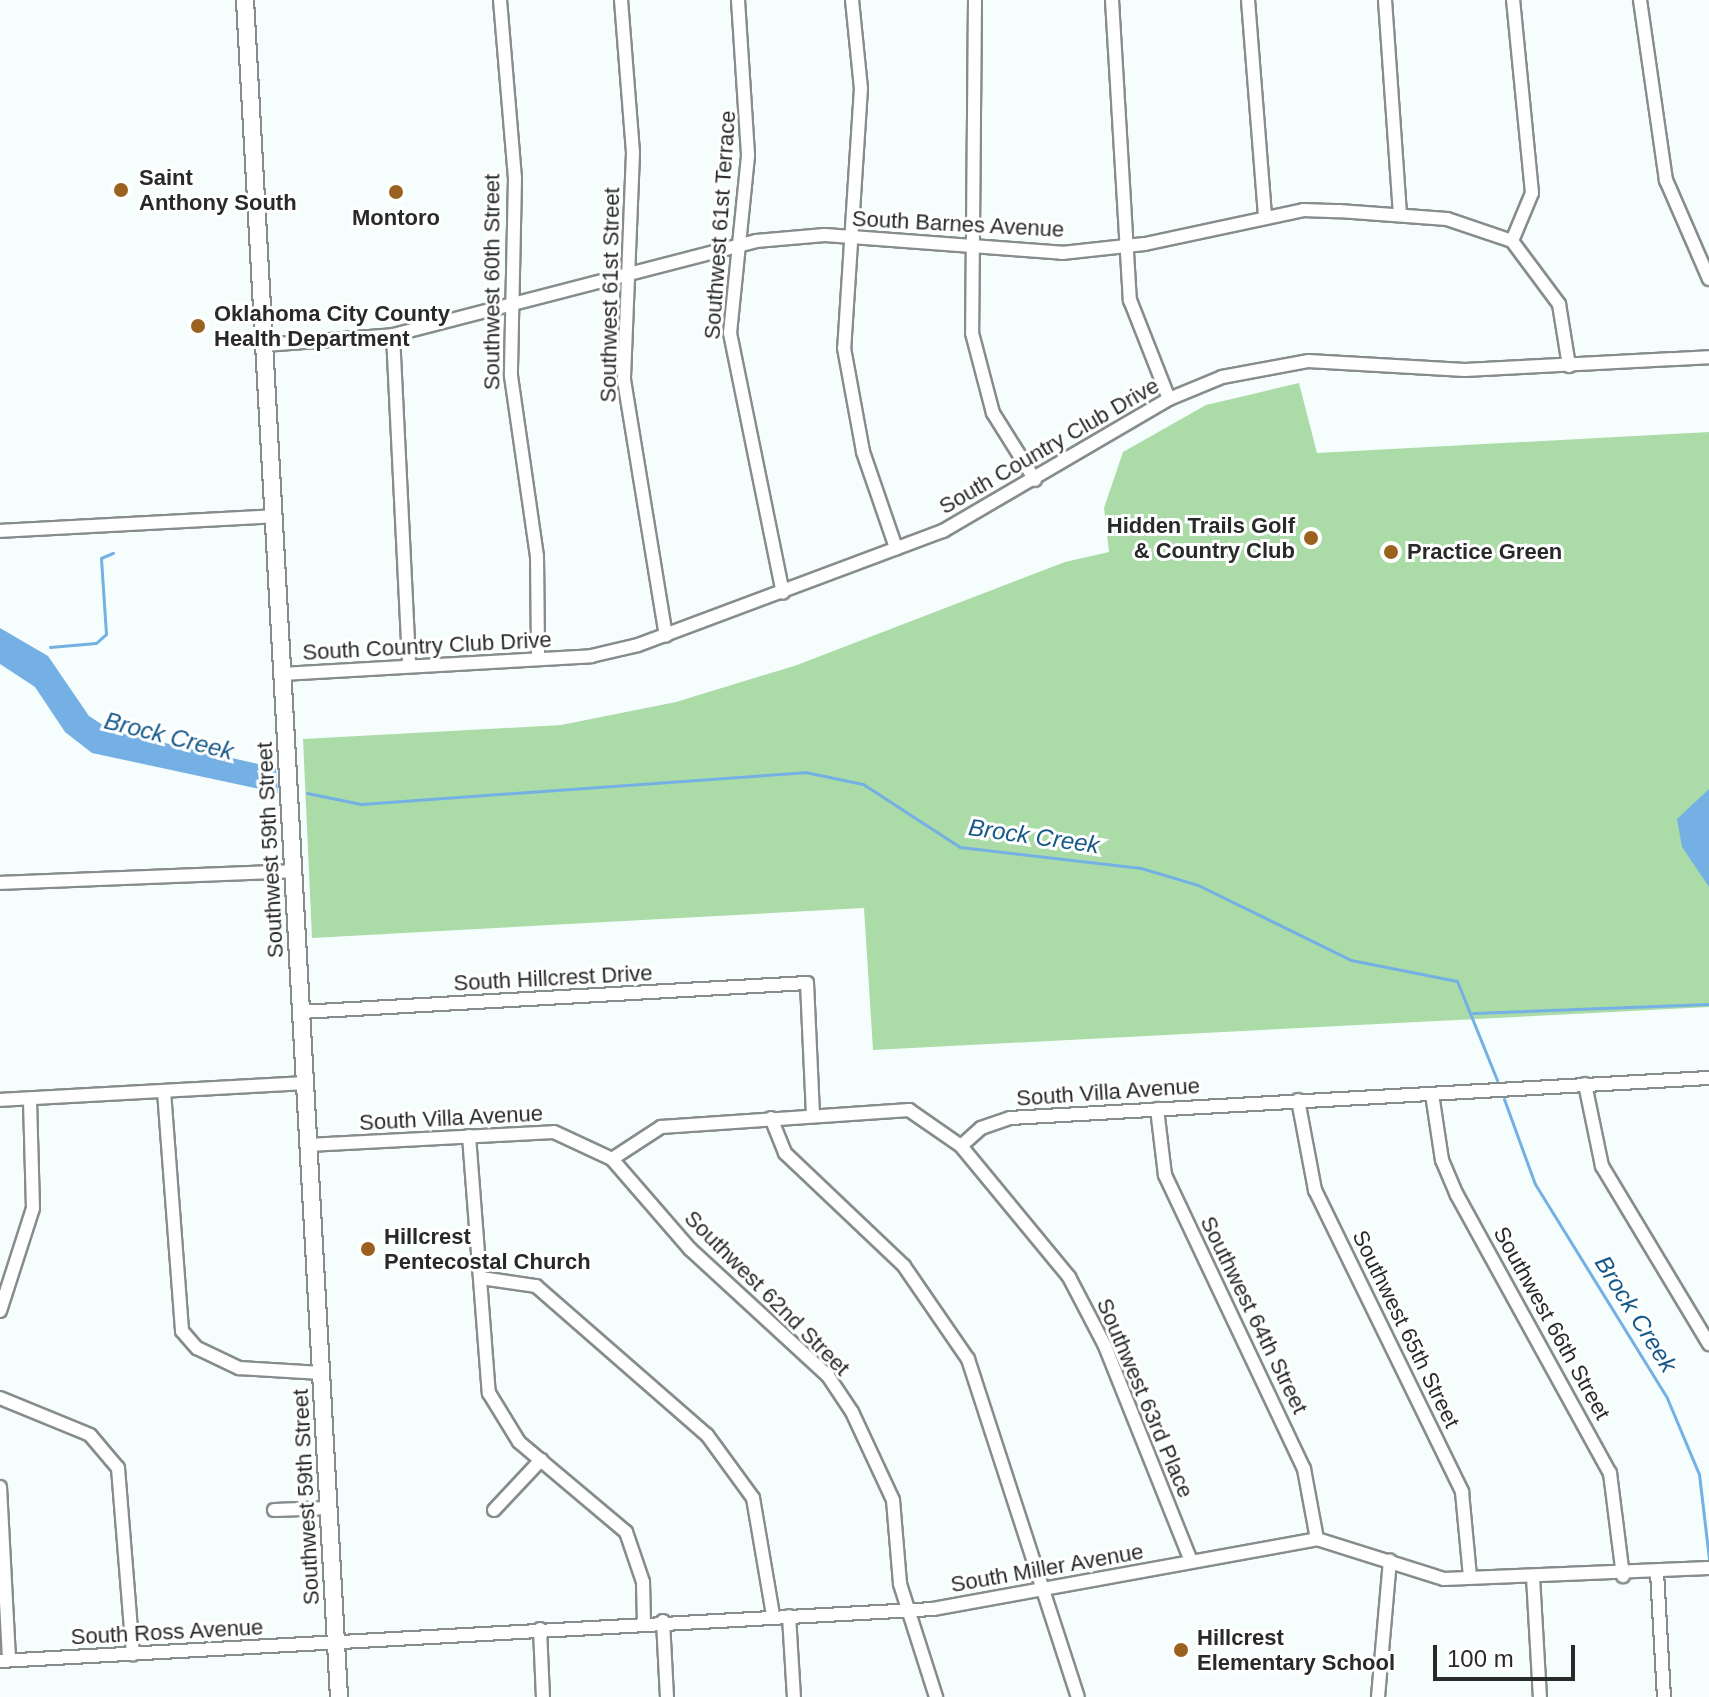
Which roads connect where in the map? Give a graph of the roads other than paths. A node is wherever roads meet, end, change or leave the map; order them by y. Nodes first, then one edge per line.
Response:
1 (245, 0) edge
2 (500, 0) edge
3 (621, 0) edge
4 (738, 0) edge
5 (852, 0) edge
6 (975, 0) edge
7 (1112, 0) edge
8 (1248, 0) edge
9 (1385, 0) edge
10 (1513, 0) edge
11 (1640, 0) edge
12 (1400, 212) junction
13 (1265, 217) junction
14 (849, 238) junction
15 (1512, 241) junction
16 (1126, 246) junction
17 (734, 248) junction
18 (975, 250) junction
19 (626, 275) junction
20 (1709, 279) edge
21 (509, 305) junction
22 (393, 335) junction
23 (264, 345) junction
24 (1709, 357) edge
25 (1569, 366) junction
26 (1169, 399) junction
27 (1035, 480) junction
28 (273, 516) junction
29 (0, 531) edge
30 (896, 548) junction
31 (783, 593) junction
32 (666, 636) junction
33 (538, 659) junction
34 (409, 664) junction
35 (282, 674) junction
36 (293, 871) junction
37 (0, 883) edge
38 (301, 1012) junction
39 (1709, 1078) edge
40 (305, 1083) junction
41 (1585, 1084) junction
42 (164, 1091) junction
43 (1432, 1094) junction
44 (30, 1099) junction
45 (0, 1100) edge
46 (1298, 1100) junction
47 (1157, 1109) junction
48 (813, 1116) junction
49 (771, 1118) junction
50 (469, 1136) junction
51 (308, 1145) junction
52 (961, 1146) junction
53 (612, 1159) junction
54 (481, 1278) junction
55 (0, 1311) edge
56 (1709, 1344) edge
57 (321, 1373) junction
58 (0, 1398) edge
59 (541, 1460) junction
60 (0, 1487) edge
61 (329, 1508) junction
62 (274, 1510) dead end
63 (494, 1510) dead end
64 (1317, 1539) junction
65 (1191, 1561) junction
66 (1390, 1561) junction
67 (1709, 1568) edge
68 (1657, 1572) junction
69 (1623, 1576) junction
70 (1470, 1577) junction
71 (1533, 1577) junction
72 (1046, 1592) junction
73 (909, 1609) junction
74 (773, 1615) junction
75 (789, 1616) junction
76 (663, 1621) junction
77 (644, 1623) junction
78 (540, 1629) junction
79 (336, 1642) junction
80 (133, 1654) junction
81 (5, 1660) edge
82 (339, 1697) edge
83 (543, 1697) edge
84 (667, 1697) edge
85 (794, 1697) edge
86 (936, 1697) edge
87 (1078, 1697) edge
88 (1378, 1697) edge
89 (1540, 1697) edge
90 (1664, 1697) edge

1 - 23 main road, Southwest 59th Street
2 - 21 street, Southwest 60th Street
3 - 19 street, Southwest 61st Street
4 - 17 street, Southwest 61st Terrace
5 - 14 street
6 - 18 street
7 - 16 street
8 - 13 street
9 - 12 street
10 - 15 street
11 - 20 street
12 - 13 street, South Barnes Avenue
12 - 15 street, South Barnes Avenue
13 - 16 street, South Barnes Avenue
14 - 17 street, South Barnes Avenue
14 - 18 street, South Barnes Avenue
14 - 30 street
15 - 25 street
16 - 18 street, South Barnes Avenue
16 - 26 street
17 - 19 street, South Barnes Avenue
17 - 31 street, Southwest 61st Terrace
18 - 27 street
19 - 21 street, South Barnes Avenue
19 - 32 street, Southwest 61st Street
21 - 22 street, South Barnes Avenue
21 - 33 street, Southwest 60th Street
22 - 23 street, South Barnes Avenue
22 - 34 street
23 - 28 main road, Southwest 59th Street
24 - 25 street, South Country Club Drive
25 - 26 street, South Country Club Drive
26 - 27 street, South Country Club Drive
27 - 30 street, South Country Club Drive
28 - 29 street
28 - 35 main road, Southwest 59th Street
30 - 31 street, South Country Club Drive
31 - 32 street, South Country Club Drive
32 - 33 street, South Country Club Drive
33 - 34 street, South Country Club Drive
34 - 35 street, South Country Club Drive
35 - 36 main road, Southwest 59th Street
36 - 37 street
36 - 38 main road, Southwest 59th Street
38 - 40 main road, Southwest 59th Street
38 - 48 street, South Hillcrest Drive
39 - 41 street, South Villa Avenue
40 - 42 street
40 - 51 main road, Southwest 59th Street
41 - 43 street, South Villa Avenue
41 - 56 street
42 - 44 street
42 - 57 street
43 - 46 street, South Villa Avenue
43 - 69 street, Southwest 66th Street
44 - 45 street
44 - 55 street
46 - 47 street, South Villa Avenue
46 - 70 street, Southwest 65th Street
47 - 52 street, South Villa Avenue
47 - 64 street, Southwest 64th Street
48 - 49 street
48 - 52 street
49 - 53 street
49 - 72 street
50 - 51 street, South Villa Avenue
50 - 53 street, South Villa Avenue
50 - 54 street
51 - 57 main road, Southwest 59th Street
52 - 65 street, Southwest 63rd Place
53 - 73 street, Southwest 62nd Street
54 - 59 street
54 - 74 street
57 - 61 main road, Southwest 59th Street
58 - 80 street
59 - 63 street
59 - 77 street
60 - 81 street
61 - 62 street
61 - 79 main road, Southwest 59th Street
64 - 65 street, South Miller Avenue
64 - 66 street, South Miller Avenue
65 - 72 street, South Miller Avenue
66 - 70 street, South Miller Avenue
66 - 88 street
67 - 68 street, South Miller Avenue
68 - 69 street, South Miller Avenue
68 - 90 street
69 - 71 street, South Miller Avenue
70 - 71 street, South Miller Avenue
71 - 89 street
72 - 73 street, South Miller Avenue
72 - 87 street
73 - 75 street, South Miller Avenue
73 - 86 street, Southwest 62nd Street
74 - 75 street, South Miller Avenue
74 - 76 street, South Miller Avenue
75 - 85 street
76 - 77 street, South Miller Avenue
76 - 84 street
77 - 78 street, South Miller Avenue
78 - 79 street, South Miller Avenue
78 - 83 street
79 - 80 street, South Ross Avenue
79 - 82 main road, Southwest 59th Street
80 - 81 street, South Ross Avenue

